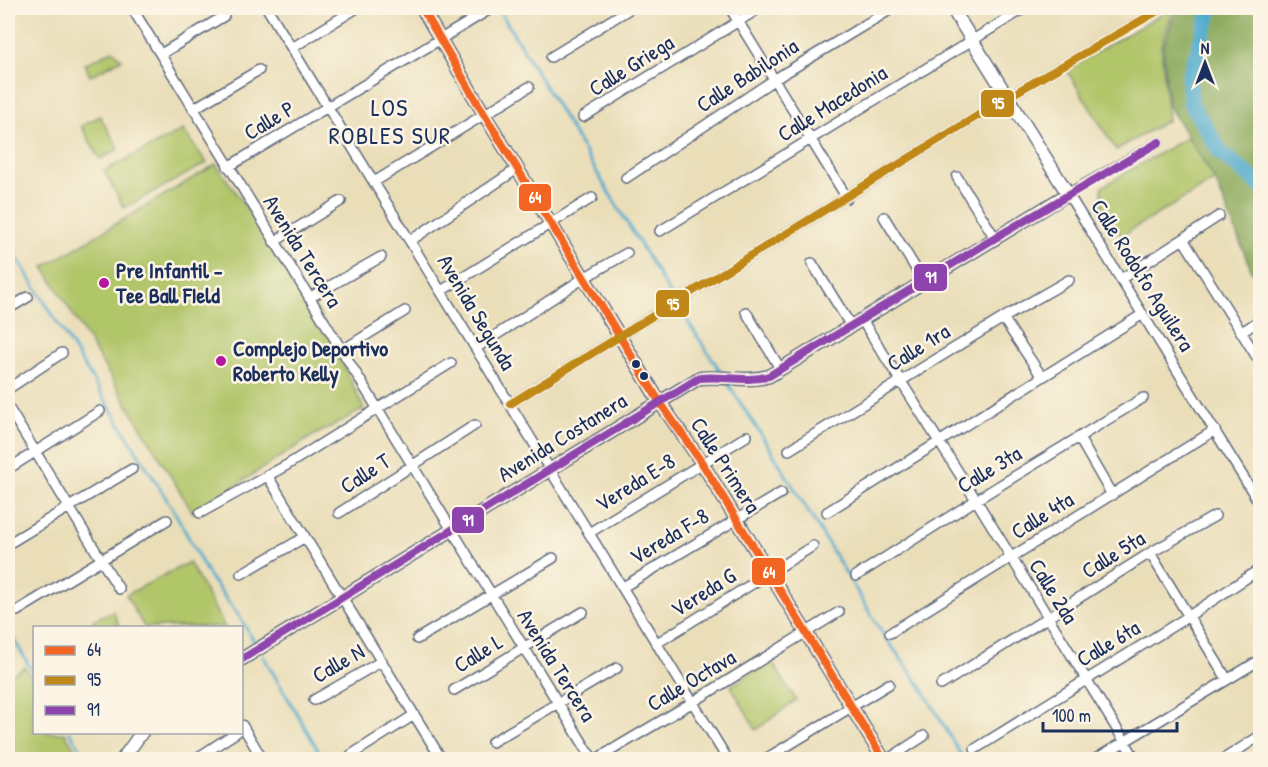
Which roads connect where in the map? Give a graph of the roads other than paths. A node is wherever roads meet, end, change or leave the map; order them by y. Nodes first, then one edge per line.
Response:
1 (132, 8) edge
2 (267, 8) edge
3 (357, 8) edge
4 (422, 8) edge
5 (492, 8) edge
6 (631, 8) edge
7 (730, 8) edge
8 (760, 8) edge
9 (892, 8) edge
10 (952, 8) edge
11 (1025, 8) edge
12 (1162, 8) edge
13 (224, 16) dead end
14 (738, 21) junction
15 (441, 39) junction
16 (972, 40) junction
17 (292, 48) junction
18 (160, 54) junction
19 (551, 57) dead end
20 (259, 70) dead end
21 (775, 78) junction
22 (529, 87) dead end
23 (1008, 97) junction
24 (329, 108) junction
25 (193, 109) junction
26 (484, 114) junction
27 (584, 117) dead end
28 (811, 139) junction
29 (1159, 142) dead end
30 (228, 167) junction
31 (517, 169) junction
32 (957, 177) dead end
33 (626, 178) dead end
34 (374, 182) junction
35 (1068, 194) junction
36 (592, 198) dead end
37 (847, 198) junction
38 (341, 201) dead end
39 (1219, 216) dead end
40 (884, 217) dead end
41 (550, 223) junction
42 (660, 231) dead end
43 (995, 238) junction
44 (1183, 239) junction
45 (410, 241) junction
46 (274, 242) junction
47 (627, 253) dead end
48 (381, 256) dead end
49 (812, 263) dead end
50 (584, 279) junction
51 (1121, 279) junction
52 (1069, 280) dead end
53 (924, 282) junction
54 (441, 291) junction
55 (28, 297) dead end
56 (309, 298) junction
57 (8, 309) edge
58 (405, 311) dead end
59 (746, 312) dead end
60 (1143, 314) junction
61 (1003, 318) junction
62 (1260, 320) edge
63 (856, 323) junction
64 (1242, 332) junction
65 (621, 337) junction
66 (476, 348) junction
67 (341, 351) junction
68 (62, 353) dead end
69 (1260, 362) edge
70 (451, 363) dead end
71 (781, 370) junction
72 (1042, 377) junction
73 (900, 381) junction
74 (8, 389) edge
75 (1143, 398) dead end
76 (659, 401) junction
77 (510, 404) junction
78 (8, 407) edge
79 (377, 409) junction
80 (100, 411) dead end
81 (475, 425) dead end
82 (1215, 430) junction
83 (747, 436) dead end
84 (1079, 438) junction
85 (939, 442) junction
86 (789, 450) dead end
87 (35, 452) junction
88 (702, 463) junction
89 (412, 466) junction
90 (132, 468) dead end
91 (8, 469) edge
92 (550, 469) junction
93 (267, 475) junction
94 (781, 493) dead end
95 (1112, 495) junction
96 (976, 500) junction
97 (1260, 504) edge
98 (70, 507) junction
99 (827, 512) dead end
100 (201, 513) dead end
101 (339, 513) dead end
102 (1215, 516) dead end
103 (736, 518) junction
104 (167, 520) dead end
105 (452, 530) junction
106 (590, 533) junction
107 (304, 537) junction
108 (8, 544) edge
109 (813, 546) dead end
110 (1150, 554) junction
111 (552, 558) dead end
112 (1011, 558) junction
113 (102, 560) junction
114 (1260, 569) edge
115 (769, 573) junction
116 (241, 574) dead end
117 (856, 576) dead end
118 (623, 587) junction
119 (119, 589) dead end
120 (490, 594) junction
121 (342, 598) junction
122 (17, 610) dead end
123 (584, 612) dead end
124 (839, 612) dead end
125 (1189, 616) junction
126 (1047, 617) junction
127 (806, 633) junction
128 (890, 633) dead end
129 (417, 639) dead end
130 (657, 644) junction
131 (523, 647) junction
132 (243, 658) edge
133 (1260, 660) edge
134 (382, 661) junction
135 (617, 668) dead end
136 (1086, 679) junction
137 (1227, 679) junction
138 (889, 684) dead end
139 (941, 684) dead end
140 (454, 690) dead end
141 (314, 700) dead end
142 (558, 702) junction
143 (693, 702) junction
144 (851, 706) junction
145 (414, 715) junction
146 (243, 732) edge
147 (141, 734) edge
148 (233, 734) edge
149 (924, 736) dead end
150 (1260, 736) edge
151 (1125, 741) junction
152 (492, 742) dead end
153 (975, 748) dead end
154 (351, 755) dead end
155 (123, 759) edge
156 (194, 759) edge
157 (263, 759) edge
158 (442, 759) edge
159 (594, 759) edge
160 (728, 759) edge
161 (764, 759) edge
162 (886, 759) edge
163 (1094, 759) edge
164 (1136, 759) edge
165 (1222, 759) edge

1 - 18 street, Avenida Tercera
2 - 17 street, Avenida Segunda
3 - 17 street
4 - 15 street, Calle Primera
5 - 15 street, Calle P
6 - 19 street
7 - 14 street
8 - 14 street, Calle Griega
9 - 21 street, Calle Babilonia
10 - 16 street, Calle Rodolfo Aguilera
11 - 16 street, Calle Macedonia
12 - 23 street
13 - 18 street
14 - 21 street
14 - 27 street, Calle Griega
15 - 24 street, Calle P
15 - 26 street, Calle Primera
16 - 23 street, Calle Rodolfo Aguilera
16 - 28 street, Calle Macedonia
17 - 24 street, Avenida Segunda
18 - 25 street, Avenida Tercera
20 - 25 street
21 - 28 street
21 - 33 street, Calle Babilonia
22 - 26 street
23 - 35 street, Calle Rodolfo Aguilera
23 - 37 street
24 - 30 street, Calle P
24 - 34 street, Avenida Segunda
25 - 30 street, Avenida Tercera
26 - 31 street, Calle Primera
26 - 34 street
28 - 37 street
28 - 42 street, Calle Macedonia
29 - 35 street
30 - 46 street, Avenida Tercera
31 - 41 street, Calle Primera
31 - 45 street
32 - 43 street
34 - 45 street, Avenida Segunda
35 - 43 street, Avenida Costanera
35 - 51 street, Calle Rodolfo Aguilera
36 - 41 street
37 - 65 street
38 - 46 street
39 - 44 street
40 - 53 street
41 - 50 street, Calle Primera
41 - 54 street
43 - 53 street, Avenida Costanera
44 - 51 street
44 - 64 street
45 - 54 street, Avenida Segunda
46 - 56 street, Avenida Tercera
47 - 50 street
48 - 56 street
49 - 63 street, Calle 2da
50 - 65 street, Calle Primera
50 - 66 street
51 - 60 street, Calle Rodolfo Aguilera
52 - 61 street, Calle 1ra
53 - 63 street, Avenida Costanera
54 - 66 street, Avenida Segunda
55 - 57 street
56 - 67 street, Avenida Tercera
58 - 67 street
59 - 71 street
60 - 72 street
60 - 82 street, Calle Rodolfo Aguilera
61 - 72 street
61 - 73 street, Calle 1ra
62 - 64 street
63 - 71 street, Avenida Costanera
63 - 73 street, Calle 2da
64 - 69 street
65 - 76 street, Calle Primera
65 - 77 street
66 - 77 street, Avenida Segunda
67 - 79 street, Avenida Tercera
68 - 74 street
70 - 79 street
71 - 76 street, Avenida Costanera
72 - 85 street
73 - 85 street, Calle 2da
73 - 86 street, Calle 1ra
75 - 84 street, Calle 3ta
76 - 88 street, Calle Primera
76 - 92 street, Avenida Costanera
77 - 92 street, Avenida Segunda
78 - 87 street
79 - 89 street, Avenida Tercera
79 - 93 street
80 - 87 street
81 - 89 street, Calle T
82 - 95 street, Calle 4ta
82 - 97 street, Calle Rodolfo Aguilera
83 - 88 street, Vereda E-8
84 - 95 street
84 - 96 street, Calle 3ta
85 - 96 street, Calle 2da
85 - 99 street
87 - 91 street
87 - 98 street
88 - 103 street, Calle Primera
88 - 106 street, Vereda E-8
89 - 101 street, Calle T
89 - 105 street, Avenida Tercera
90 - 98 street
92 - 105 street, Avenida Costanera
92 - 106 street, Avenida Segunda
93 - 100 street
93 - 107 street
94 - 103 street, Vereda F-8
95 - 112 street, Calle 4ta
96 - 112 street, Calle 2da
96 - 117 street, Calle 3ta
98 - 108 street
98 - 113 street
102 - 110 street, Calle 5ta
103 - 115 street, Calle Primera
103 - 118 street, Vereda F-8
104 - 113 street
105 - 120 street, Avenida Tercera
105 - 121 street, Avenida Costanera
106 - 118 street, Avenida Segunda
107 - 116 street
107 - 121 street
109 - 115 street, Vereda G
110 - 125 street
110 - 126 street, Calle 5ta
111 - 120 street
112 - 126 street, Calle 2da
112 - 128 street, Calle 4ta
113 - 119 street
113 - 122 street
114 - 125 street, Calle 6ta
115 - 127 street, Calle Primera
115 - 130 street, Vereda G
118 - 130 street, Avenida Segunda
120 - 129 street
120 - 131 street, Avenida Tercera
121 - 132 street, Avenida Costanera
121 - 134 street
123 - 131 street, Calle L
124 - 127 street, Calle Octava
125 - 136 street, Calle 6ta
125 - 137 street
126 - 136 street, Calle 2da
126 - 139 street, Calle 5ta
127 - 143 street, Calle Octava
127 - 144 street, Calle Primera
130 - 143 street, Avenida Segunda
131 - 140 street, Calle L
131 - 142 street, Avenida Tercera
133 - 137 street
134 - 141 street, Calle N
134 - 145 street
135 - 142 street
136 - 151 street, Calle 2da
136 - 153 street, Calle 6ta
137 - 151 street
138 - 144 street
142 - 152 street
142 - 159 street, Avenida Tercera
143 - 159 street, Calle Octava
143 - 160 street, Avenida Segunda
144 - 161 street
144 - 162 street, Calle Primera
145 - 154 street
145 - 158 street
146 - 157 street
147 - 155 street
148 - 156 street
149 - 162 street
150 - 165 street
151 - 163 street
151 - 164 street, Calle 2da

